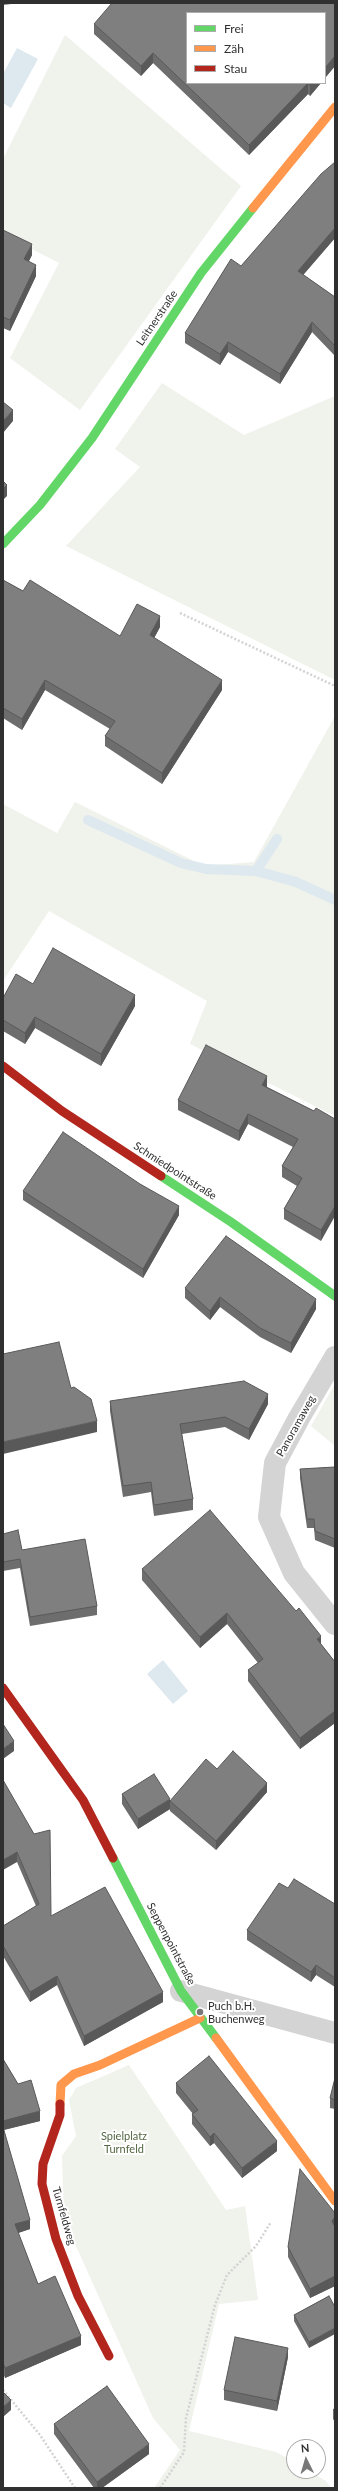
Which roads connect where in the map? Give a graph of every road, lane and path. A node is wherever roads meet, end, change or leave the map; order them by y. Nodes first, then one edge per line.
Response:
1 (335, 107) edge
2 (3, 544) edge
3 (180, 613) dead end
4 (335, 686) edge
5 (3, 1066) edge
6 (335, 1296) edge
7 (335, 1357) edge
8 (335, 1624) edge
9 (3, 1688) edge
10 (181, 1991) junction
11 (200, 2018) junction
12 (335, 2033) edge
13 (335, 2201) edge
14 (271, 2222) dead end
15 (109, 2356) dead end
16 (3, 2390) edge
17 (75, 2488) edge
18 (160, 2488) edge

1 - 2 street, Leitnerstraße
3 - 4 path
5 - 6 street, Schmiedpointstraße
7 - 8 street, Panoramaweg
9 - 10 street, Seppenpointstraße
10 - 11 street, Seppenpointstraße
10 - 12 street
11 - 13 street, Seppenpointstraße
11 - 15 street, Turnfeldweg
14 - 18 path
16 - 17 path

